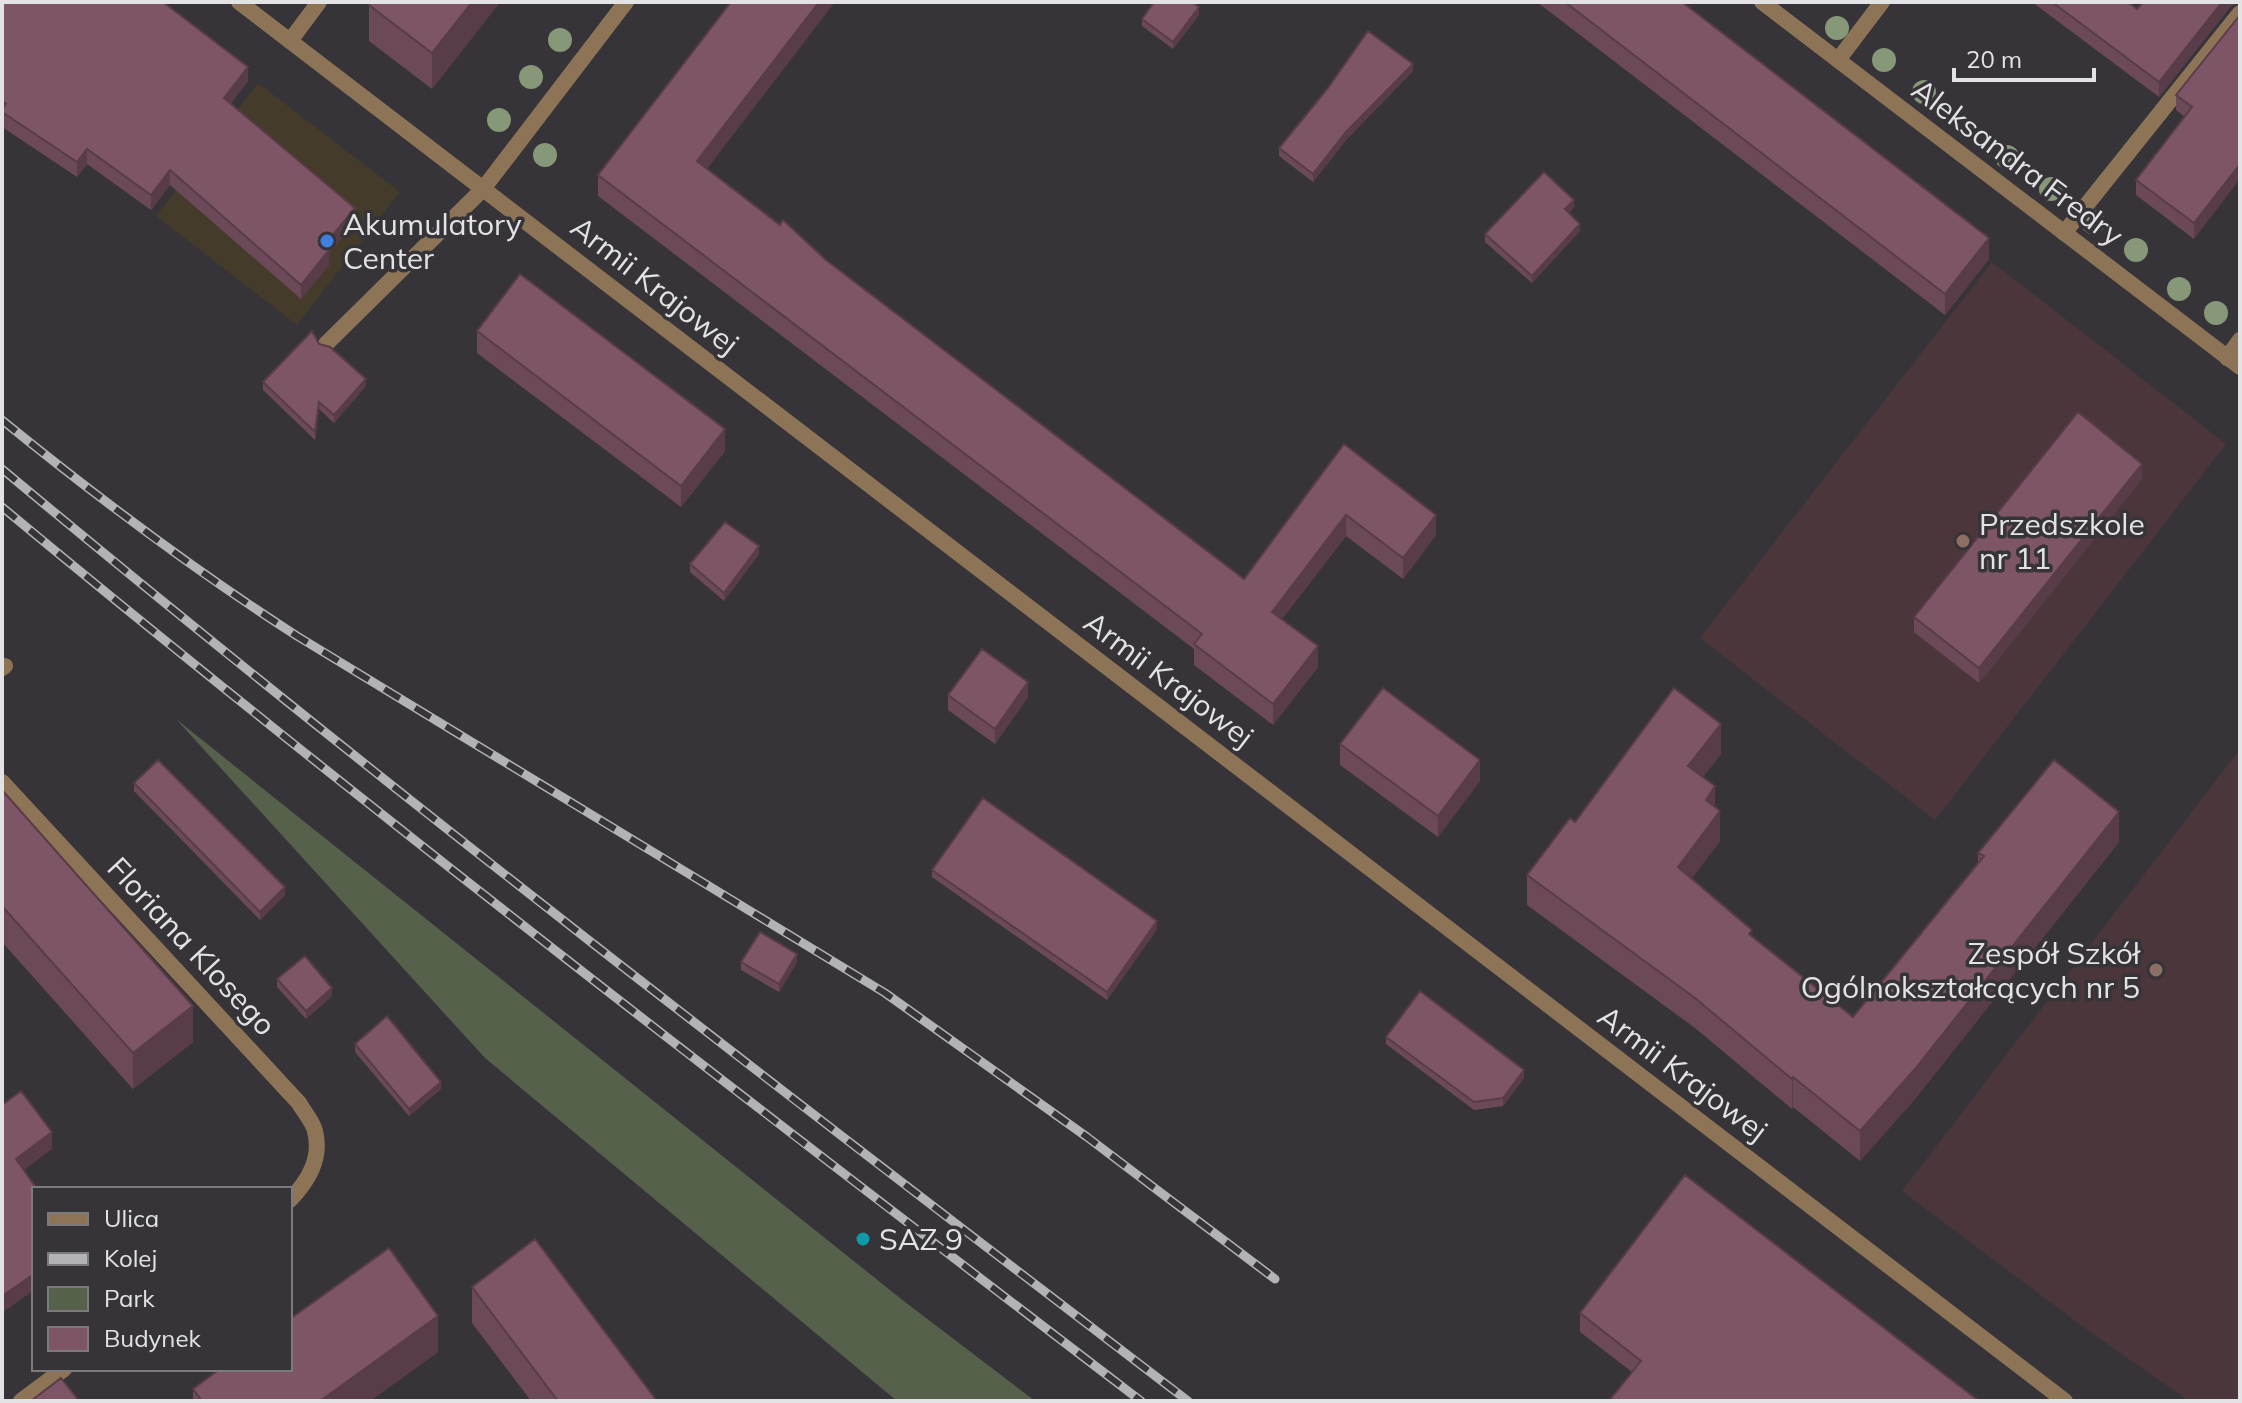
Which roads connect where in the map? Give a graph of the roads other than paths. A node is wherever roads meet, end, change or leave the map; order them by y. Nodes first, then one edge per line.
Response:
1 (239, 2) edge
2 (319, 2) edge
3 (626, 2) edge
4 (1762, 2) edge
5 (1882, 2) edge
6 (2240, 13) edge
7 (290, 41) junction
8 (1838, 60) junction
9 (483, 189) junction
10 (2064, 233) junction
11 (2240, 340) edge
12 (326, 344) edge
13 (2234, 362) edge
14 (2, 782) edge
15 (292, 1198) edge
16 (61, 1371) edge
17 (21, 1401) edge
18 (2065, 1401) edge

1 - 7 street, Armii Krajowej
2 - 7 street
3 - 9 street
4 - 8 street, Aleksandra Fredry
5 - 8 street
6 - 10 street
7 - 9 street, Armii Krajowej
8 - 10 street, Aleksandra Fredry
9 - 12 street
9 - 18 street, Armii Krajowej
10 - 13 street, Aleksandra Fredry
11 - 13 street
14 - 15 street, Floriana Klosego
16 - 17 street

